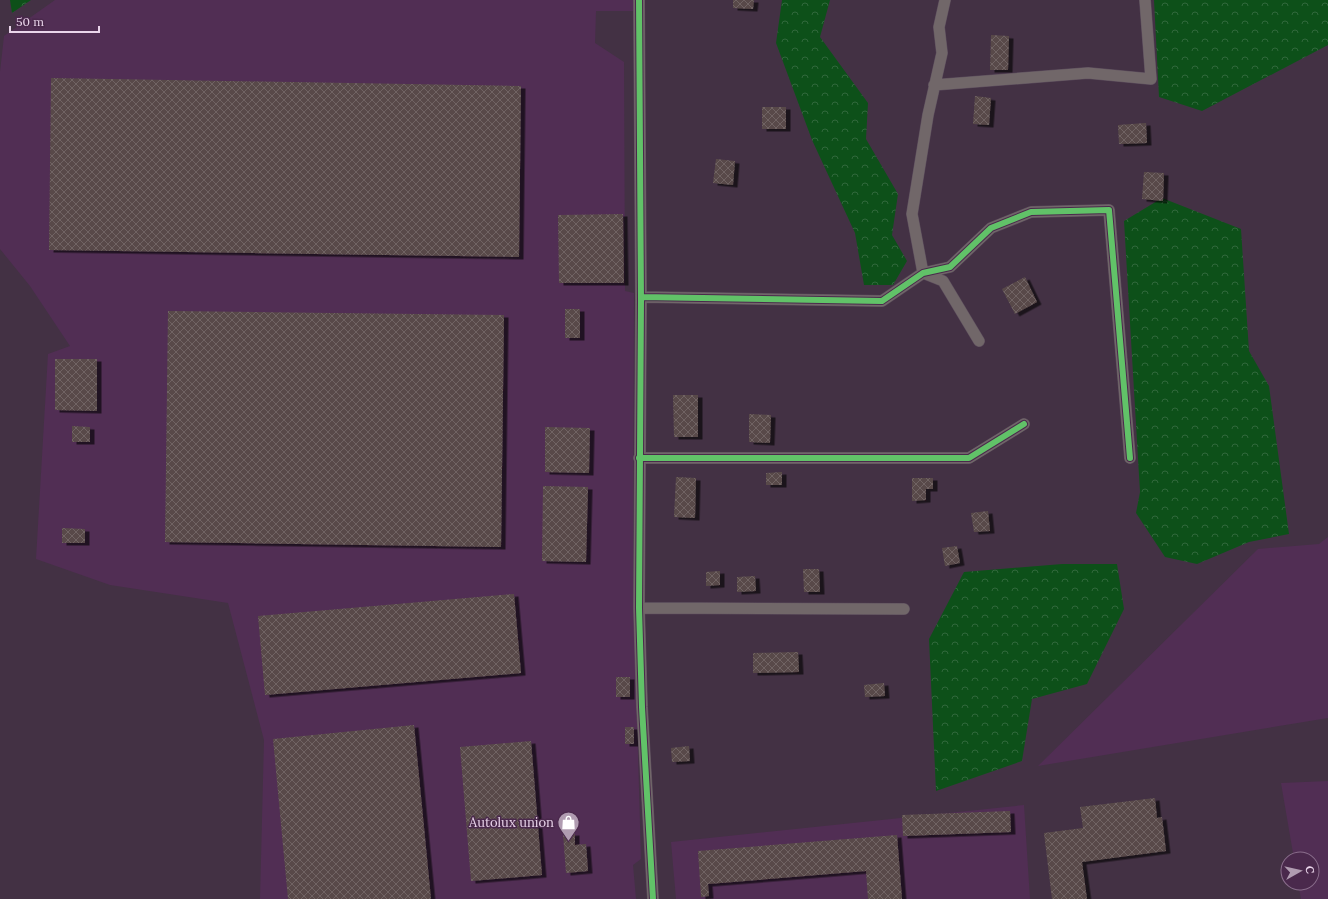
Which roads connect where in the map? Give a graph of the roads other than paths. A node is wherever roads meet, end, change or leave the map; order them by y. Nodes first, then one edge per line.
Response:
1 (639, 0) edge
2 (945, 0) edge
3 (1145, 0) edge
4 (934, 85) junction
5 (923, 273) junction
6 (641, 297) junction
7 (979, 341) dead end
8 (1024, 424) dead end
9 (640, 458) junction
10 (1130, 458) dead end
11 (639, 608) junction
12 (904, 609) dead end
13 (653, 899) edge

1 - 6 street
2 - 4 street
3 - 4 street
4 - 5 street
5 - 6 street
5 - 7 street
5 - 10 street
6 - 9 street
8 - 9 street
9 - 11 street
11 - 12 street
11 - 13 street

